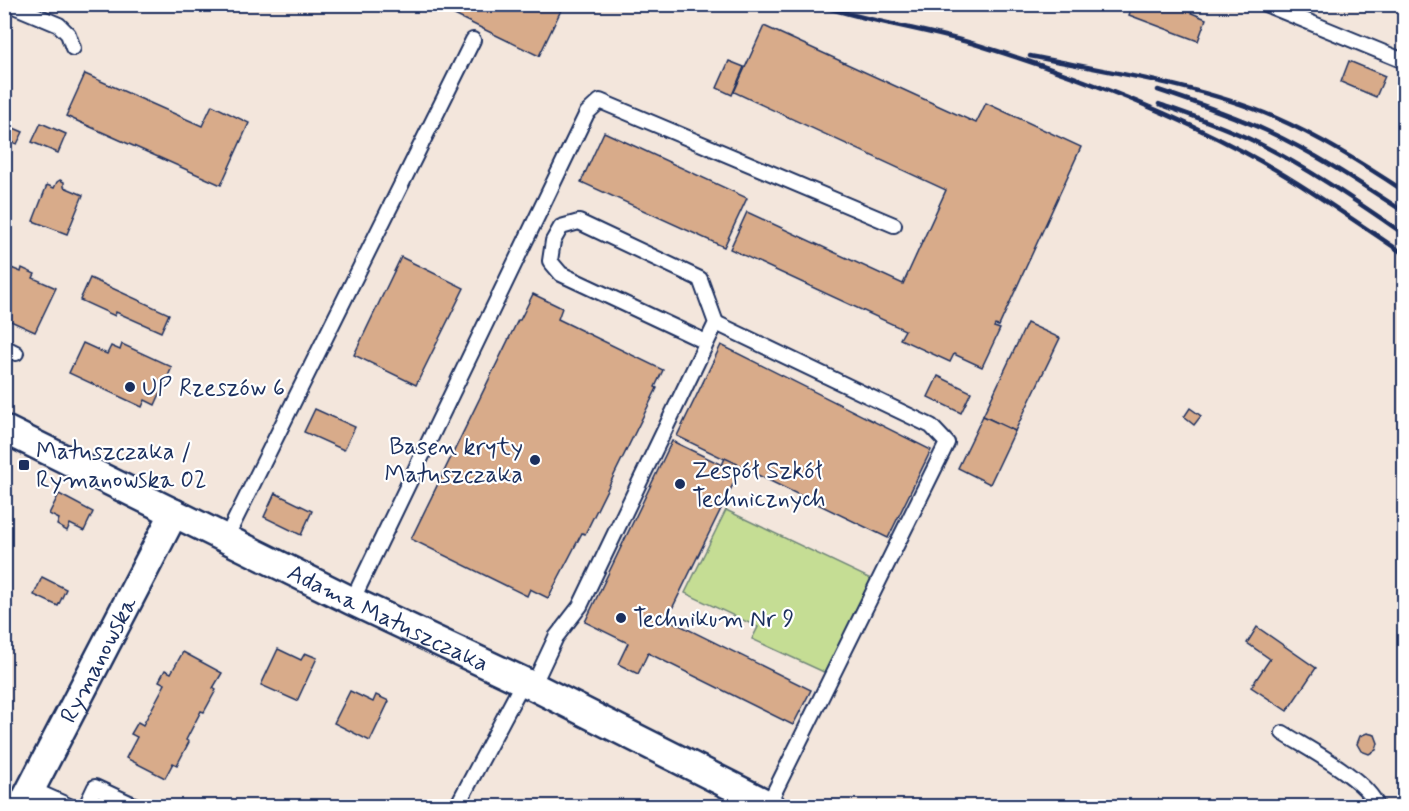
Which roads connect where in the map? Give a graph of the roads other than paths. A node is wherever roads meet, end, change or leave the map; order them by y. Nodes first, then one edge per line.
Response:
1 (9, 4) edge
2 (1265, 4) edge
3 (472, 40) dead end
4 (73, 48) dead end
5 (1404, 61) edge
6 (894, 225) dead end
7 (716, 323) junction
8 (706, 342) junction
9 (4, 429) edge
10 (174, 513) junction
11 (226, 538) junction
12 (352, 601) junction
13 (528, 684) junction
14 (1283, 733) dead end
15 (27, 798) edge
16 (770, 806) edge
17 (69, 807) edge
18 (86, 807) edge
19 (136, 807) edge
20 (457, 807) edge
21 (1377, 807) edge

1 - 4 lane
2 - 5 lane
3 - 11 lane
6 - 12 lane
7 - 8 lane
7 - 8 lane
7 - 16 lane
8 - 13 lane
9 - 10 street, Adama Matuszczaka
10 - 11 street, Adama Matuszczaka
10 - 15 street, Rymanowska
11 - 12 street, Adama Matuszczaka
12 - 13 street, Adama Matuszczaka
13 - 16 street, Adama Matuszczaka
13 - 20 lane
14 - 21 lane
15 - 17 lane
18 - 19 lane

